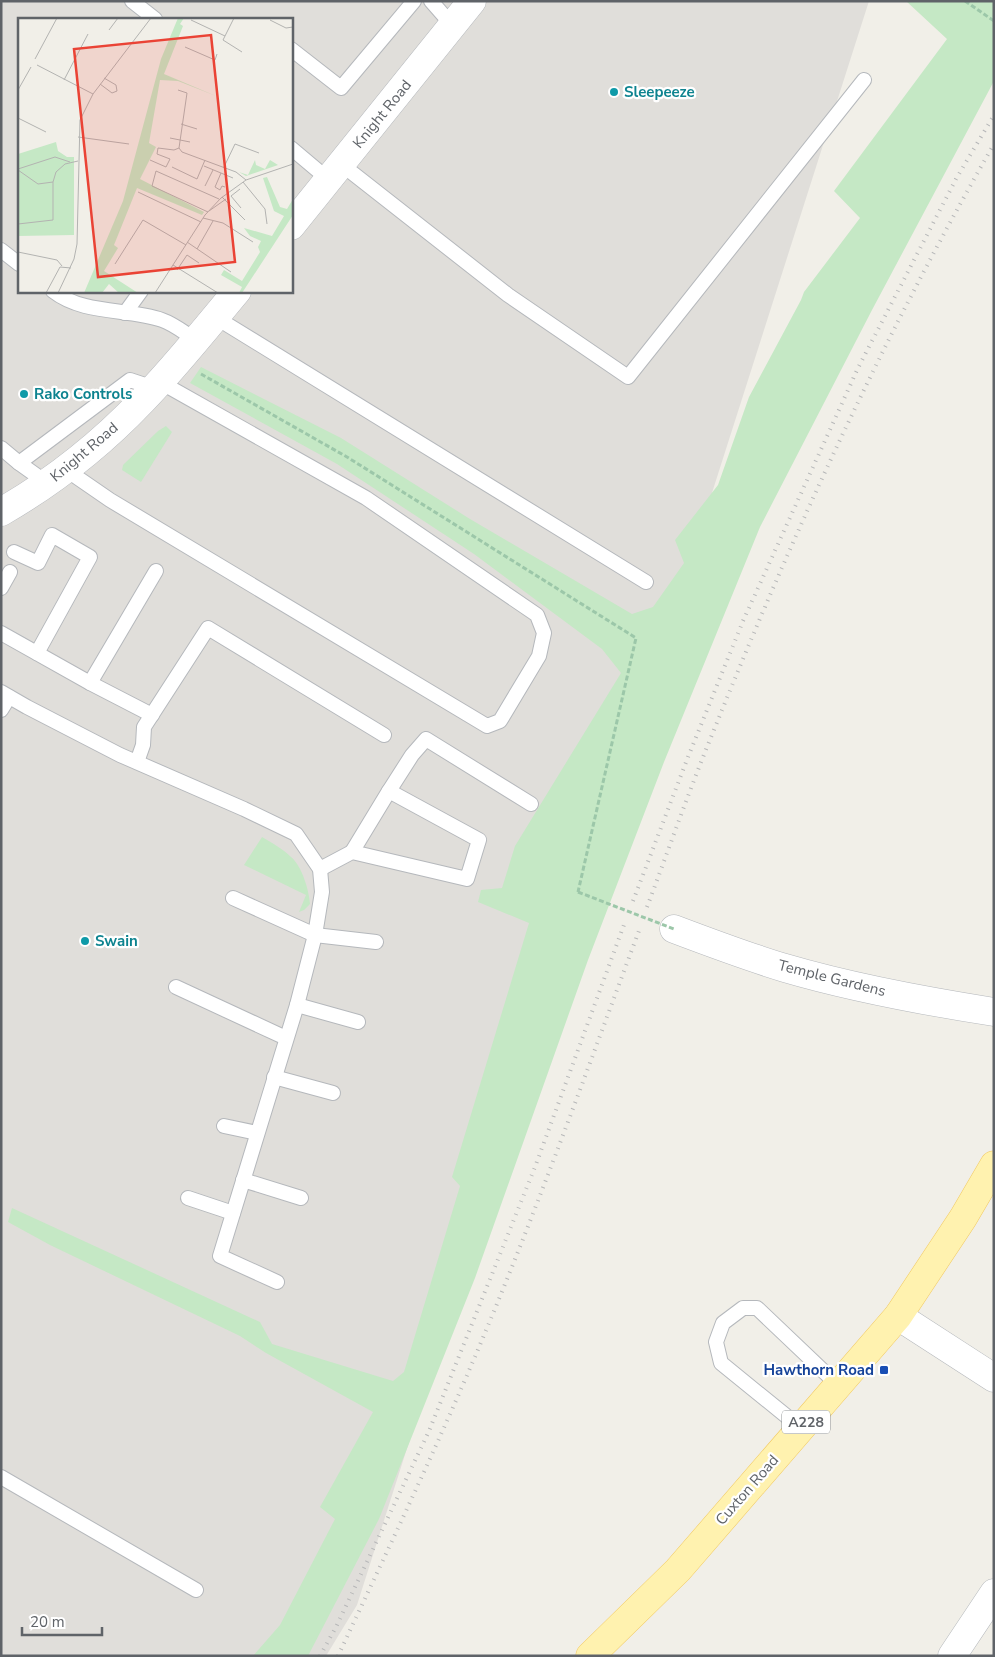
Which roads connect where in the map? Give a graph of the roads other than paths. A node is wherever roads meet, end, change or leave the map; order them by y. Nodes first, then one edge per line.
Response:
1 (132, 1) edge
2 (414, 1) edge
3 (431, 1) edge
4 (472, 1) edge
5 (154, 18) edge
6 (452, 25) junction
7 (292, 50) edge
8 (864, 80) dead end
9 (292, 149) edge
10 (335, 172) junction
11 (292, 225) edge
12 (1, 250) edge
13 (18, 263) edge
14 (55, 292) edge
15 (140, 292) edge
16 (236, 292) edge
17 (125, 313) junction
18 (215, 317) junction
19 (196, 340) junction
20 (157, 385) junction
21 (1, 448) edge
22 (18, 463) junction
23 (56, 476) junction
24 (1, 512) edge
25 (14, 552) dead end
26 (156, 571) dead end
27 (10, 572) dead end
28 (646, 582) dead end
29 (1, 588) edge
30 (1, 633) edge
31 (37, 653) junction
32 (90, 683) junction
33 (5, 694) edge
34 (1, 710) edge
35 (152, 715) junction
36 (384, 735) dead end
37 (137, 762) junction
38 (389, 791) junction
39 (531, 804) dead end
40 (352, 852) junction
41 (320, 869) junction
42 (233, 898) dead end
43 (674, 929) road end
44 (315, 935) junction
45 (376, 942) dead end
46 (176, 987) dead end
47 (297, 1005) junction
48 (994, 1012) edge
49 (358, 1022) dead end
50 (286, 1038) junction
51 (274, 1077) junction
52 (333, 1092) dead end
53 (224, 1126) dead end
54 (257, 1133) junction
55 (994, 1165) edge
56 (243, 1180) junction
57 (188, 1198) dead end
58 (301, 1198) dead end
59 (233, 1213) junction
60 (277, 1282) dead end
61 (898, 1316) junction
62 (994, 1378) edge
63 (838, 1385) junction
64 (800, 1428) junction
65 (1, 1477) edge
66 (196, 1590) dead end
67 (994, 1593) edge
68 (590, 1656) edge
69 (952, 1656) edge

1 - 5 lane
2 - 7 lane
3 - 6 lane
4 - 6 street, Knight Road
6 - 10 street, Knight Road
8 - 10 lane
9 - 10 lane
10 - 11 street, Knight Road
12 - 13 lane
14 - 17 lane
15 - 17 lane
16 - 18 street, Knight Road
17 - 19 lane
18 - 19 street, Knight Road
18 - 28 lane
19 - 20 street, Knight Road
20 - 22 lane
20 - 23 street, Knight Road
20 - 23 lane
21 - 22 lane
22 - 23 lane
23 - 24 street, Knight Road
25 - 31 lane
26 - 32 lane
27 - 29 lane
30 - 31 lane
31 - 32 lane
32 - 35 lane
33 - 34 lane
33 - 37 lane
35 - 36 lane
35 - 37 lane
37 - 41 lane
38 - 39 lane
38 - 40 lane
38 - 40 lane
40 - 41 lane
41 - 44 lane
42 - 44 lane
43 - 48 street, Temple Gardens
44 - 45 lane
44 - 47 lane
46 - 50 lane
47 - 49 lane
47 - 50 lane
50 - 51 lane
51 - 52 lane
51 - 54 lane
53 - 54 lane
54 - 56 lane
55 - 61 main road, Cuxton Road / A228
56 - 58 lane
56 - 59 lane
57 - 59 lane
59 - 60 lane
61 - 62 street
61 - 63 main road, Cuxton Road / A228
63 - 64 main road, Cuxton Road / A228
63 - 64 lane
64 - 68 main road, Cuxton Road / A228
65 - 66 lane
67 - 69 street

